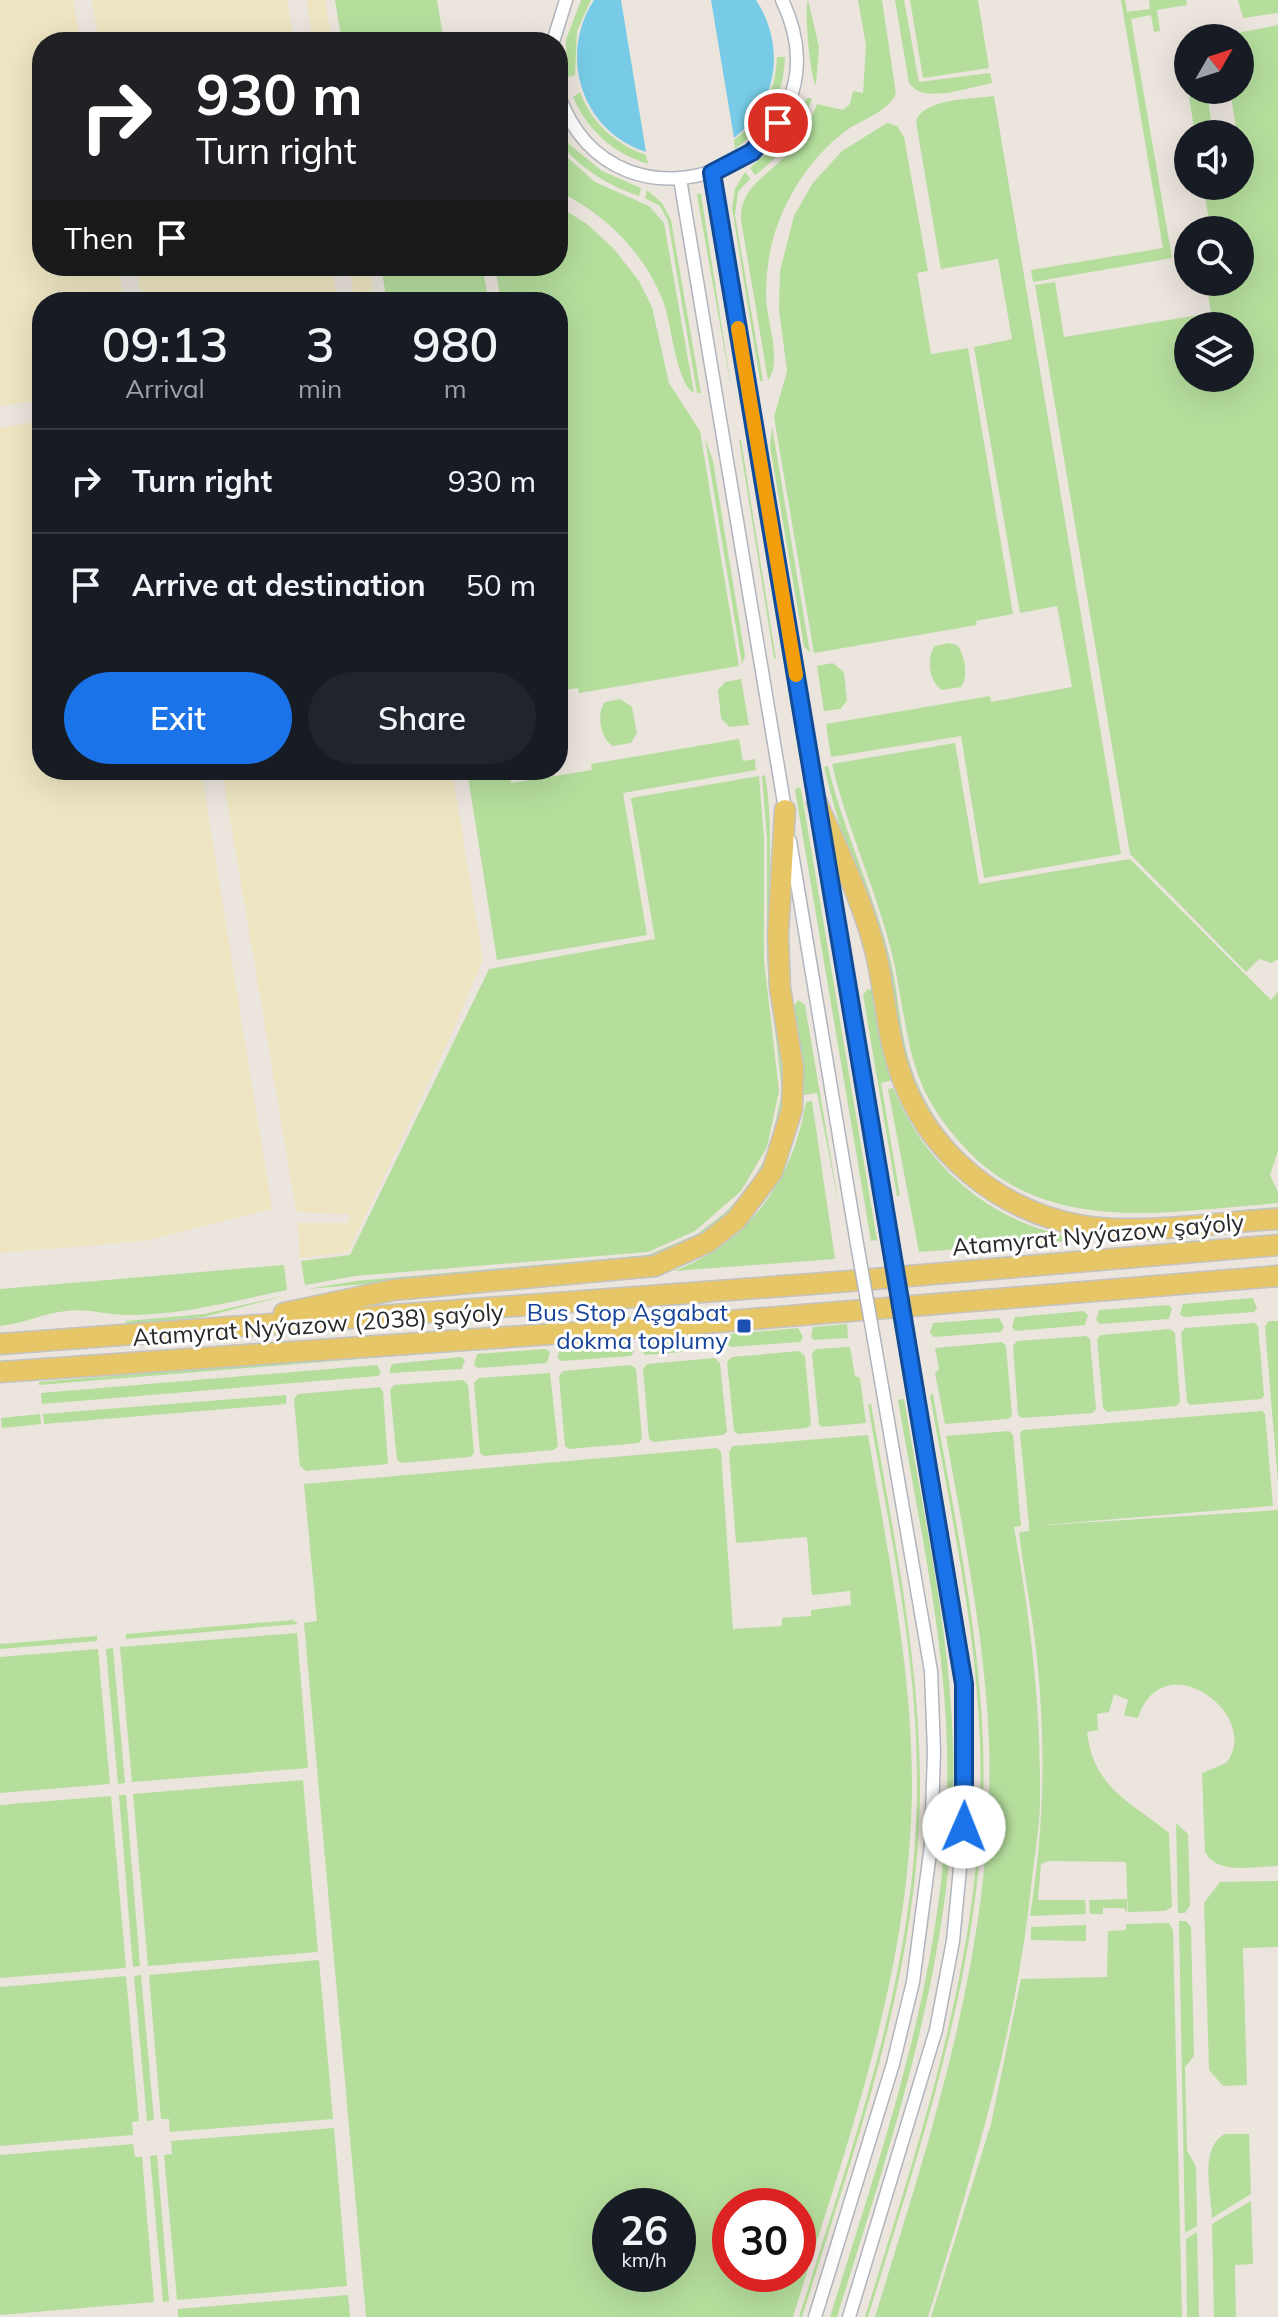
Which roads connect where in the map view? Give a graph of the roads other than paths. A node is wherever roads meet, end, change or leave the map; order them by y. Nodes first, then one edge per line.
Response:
1 (566, 0) edge
2 (782, 0) edge
3 (556, 32) edge
4 (568, 112) edge
5 (712, 173) junction
6 (680, 179) junction
7 (817, 803) junction
8 (785, 810) junction
9 (1278, 1219) edge
10 (1278, 1245) edge
11 (922, 1275) joint
12 (1278, 1276) edge
13 (236, 1326) junction
14 (0, 1344) edge
15 (0, 1372) edge
16 (815, 2317) edge
17 (849, 2317) edge

1 - 3 street
2 - 5 street
4 - 6 street
5 - 6 street
5 - 7 street
6 - 8 street
7 - 9 main road
7 - 17 street, bridge
8 - 13 main road
8 - 16 street, bridge
10 - 11 main road, Atamyrat Nyýazow şaýoly
11 - 13 main road, Atamyrat Nyýazow (2038) şaýoly
12 - 15 main road, Atamyrat Nyýazow (2038) şaýoly
13 - 14 main road, Atamyrat Nyýazow (2038) şaýoly

